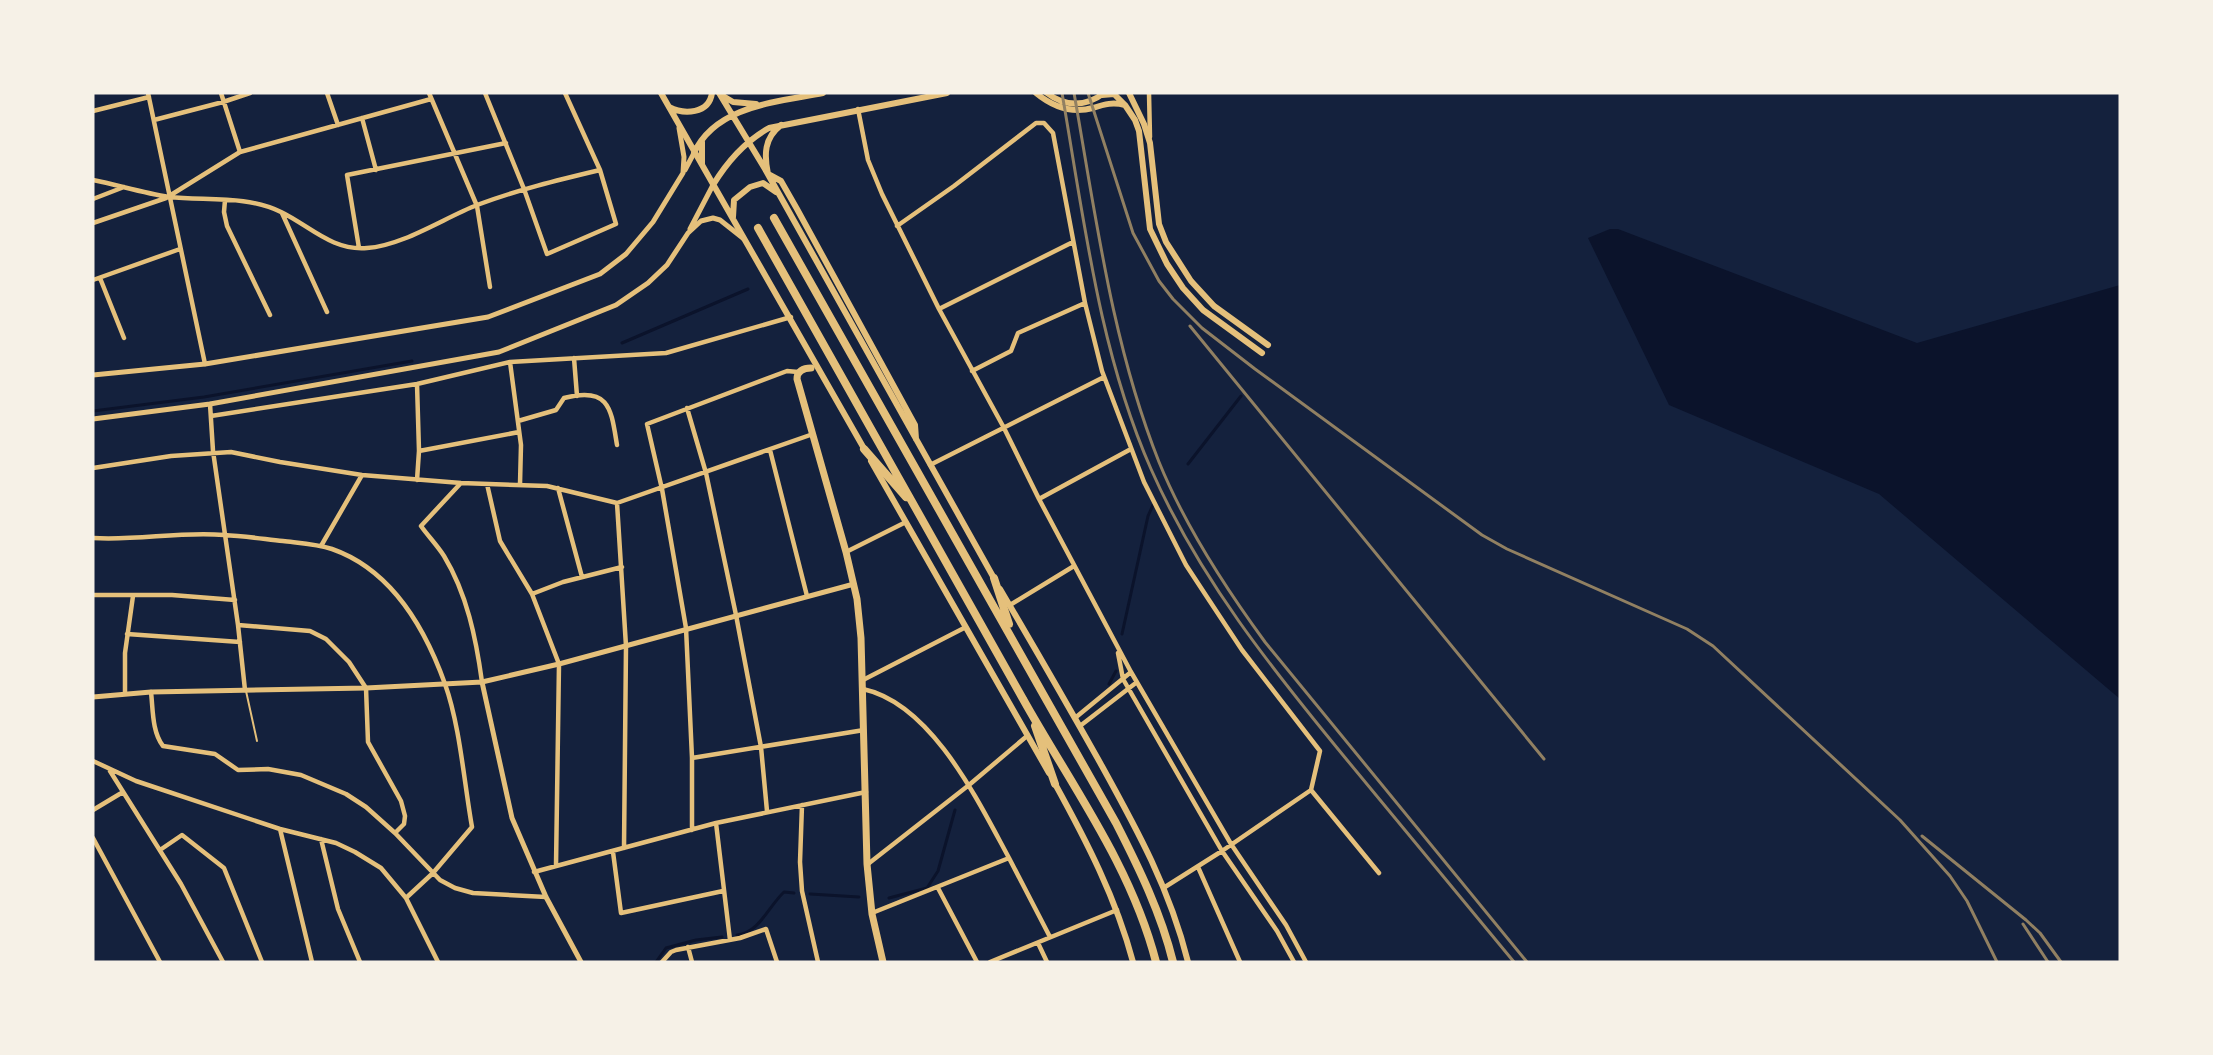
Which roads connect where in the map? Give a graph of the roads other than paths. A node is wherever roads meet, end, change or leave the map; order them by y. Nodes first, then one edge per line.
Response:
1 (221, 93) edge
2 (250, 93) edge
3 (327, 93) edge
4 (429, 93) edge
5 (485, 93) edge
6 (566, 93) edge
7 (661, 93) edge
8 (712, 93) edge
9 (719, 93) edge
10 (822, 93) edge
11 (947, 93) edge
12 (1036, 93) edge
13 (1047, 93) edge
14 (1129, 93) edge
15 (1149, 93) edge
16 (1103, 94) edge
17 (149, 95) edge
18 (432, 99) junction
19 (223, 102) junction
20 (775, 103) junction
21 (1125, 105) junction
22 (669, 107) junction
23 (858, 109) junction
24 (93, 111) edge
25 (732, 114) junction
26 (362, 118) junction
27 (154, 120) junction
28 (718, 124) junction
29 (739, 124) junction
30 (338, 125) junction
31 (781, 125) junction
32 (679, 126) junction
33 (744, 133) junction
34 (702, 141) junction
35 (749, 142) junction
36 (506, 143) junction
37 (1150, 143) junction
38 (740, 150) junction
39 (240, 152) junction
40 (694, 153) junction
41 (455, 154) junction
42 (704, 169) junction
43 (376, 170) junction
44 (600, 170) junction
45 (683, 173) junction
46 (720, 173) junction
47 (768, 174) junction
48 (93, 180) edge
49 (713, 185) junction
50 (125, 187) junction
51 (524, 189) junction
52 (169, 197) junction
53 (93, 199) edge
54 (225, 200) junction
55 (784, 202) junction
56 (477, 206) junction
57 (282, 212) junction
58 (774, 218) dead end
59 (733, 219) junction
60 (93, 223) edge
61 (897, 226) junction
62 (758, 228) dead end
63 (688, 233) junction
64 (745, 240) junction
65 (1073, 242) junction
66 (359, 248) junction
67 (180, 249) junction
68 (100, 278) junction
69 (93, 280) edge
70 (490, 287) dead end
71 (1085, 303) junction
72 (939, 309) junction
73 (327, 312) dead end
74 (270, 315) dead end
75 (791, 317) junction
76 (124, 338) dead end
77 (1268, 345) dead end
78 (1262, 353) dead end
79 (574, 358) junction
80 (510, 362) junction
81 (205, 364) junction
82 (811, 368) joint
83 (972, 371) junction
84 (798, 372) junction
85 (822, 374) junction
86 (93, 375) edge
87 (1104, 377) junction
88 (417, 384) junction
89 (577, 396) junction
90 (210, 404) junction
91 (687, 408) junction
92 (211, 416) junction
93 (93, 419) edge
94 (518, 421) junction
95 (1004, 428) junction
96 (519, 432) junction
97 (813, 434) junction
98 (917, 443) junction
99 (617, 446) dead end
100 (864, 449) junction
101 (1131, 449) junction
102 (770, 450) junction
103 (419, 451) junction
104 (213, 452) junction
105 (930, 465) junction
106 (93, 468) edge
107 (706, 473) junction
108 (362, 475) junction
109 (417, 480) junction
110 (461, 483) junction
111 (487, 484) junction
112 (520, 484) junction
113 (558, 488) junction
114 (662, 489) junction
115 (1039, 499) junction
116 (617, 503) junction
117 (917, 509) junction
118 (906, 522) junction
119 (224, 535) junction
120 (93, 538) edge
121 (321, 546) junction
122 (846, 552) junction
123 (1074, 566) junction
124 (622, 567) junction
125 (582, 577) junction
126 (994, 578) junction
127 (854, 584) junction
128 (532, 594) junction
129 (93, 595) edge
130 (133, 596) junction
131 (807, 596) junction
132 (235, 600) junction
133 (1010, 605) junction
134 (736, 615) junction
135 (238, 626) junction
136 (966, 627) junction
137 (686, 628) junction
138 (128, 633) junction
139 (1014, 640) junction
140 (240, 642) junction
141 (626, 646) junction
142 (1117, 647) junction
143 (559, 664) junction
144 (1131, 672) junction
145 (1123, 679) junction
146 (863, 680) junction
147 (482, 682) junction
148 (1137, 682) junction
149 (445, 685) junction
150 (366, 688) junction
151 (1128, 688) junction
152 (863, 689) junction
153 (246, 690) junction
154 (151, 692) junction
155 (125, 693) junction
156 (93, 697) edge
157 (1029, 711) junction
158 (1075, 718) junction
159 (1080, 726) junction
160 (865, 729) junction
161 (1027, 736) junction
162 (257, 741) dead end
163 (761, 747) junction
164 (692, 758) junction
165 (93, 761) edge
166 (109, 770) junction
167 (1055, 784) junction
168 (969, 785) junction
169 (1311, 790) junction
170 (123, 792) junction
171 (866, 792) junction
172 (802, 805) junction
173 (93, 810) edge
174 (767, 811) junction
175 (716, 823) junction
176 (280, 829) junction
177 (692, 830) junction
178 (395, 833) junction
179 (93, 838) edge
180 (321, 839) junction
181 (1232, 844) junction
182 (624, 848) junction
183 (160, 849) junction
184 (1222, 851) junction
185 (613, 852) junction
186 (1009, 858) junction
187 (867, 864) junction
188 (556, 866) junction
189 (1197, 867) junction
190 (534, 872) junction
191 (433, 873) junction
192 (1379, 873) dead end
193 (1165, 887) junction
194 (938, 888) junction
195 (723, 891) junction
196 (546, 897) junction
197 (406, 898) junction
198 (1117, 910) junction
199 (872, 913) junction
200 (1050, 938) junction
201 (730, 940) junction
202 (1038, 943) junction
203 (688, 947) junction
204 (1005, 959) edge
205 (260, 961) edge
206 (160, 962) edge
207 (223, 962) edge
208 (312, 962) edge
209 (360, 962) edge
210 (438, 962) edge
211 (581, 962) edge
212 (662, 962) edge
213 (692, 962) edge
214 (777, 962) edge
215 (818, 962) edge
216 (883, 962) edge
217 (977, 962) edge
218 (990, 962) edge
219 (1047, 962) edge
220 (1133, 962) edge
221 (1156, 962) edge
222 (1173, 962) edge
223 (1188, 962) edge
224 (1240, 962) edge
225 (1294, 962) edge
226 (1306, 962) edge

1 - 19 street
2 - 19 street
3 - 30 street
4 - 18 street
5 - 36 street
6 - 44 street
7 - 22 main road
8 - 22 main road
9 - 20 main road
9 - 25 main road
10 - 20 main road
11 - 23 main road
12 - 21 main road
13 - 16 main road
14 - 37 main road
15 - 37 street
16 - 21 main road
17 - 24 street
17 - 27 street
18 - 26 street
18 - 41 street
19 - 27 street
19 - 39 street
20 - 25 main road
21 - 78 main road
22 - 32 main road
23 - 31 main road
23 - 61 street
25 - 28 main road
25 - 29 main road
26 - 30 street
26 - 43 street
27 - 52 street
28 - 29 main road
28 - 34 main road
29 - 33 main road
30 - 39 street
31 - 35 main road
31 - 47 main road
32 - 40 main road
32 - 45 street
33 - 35 main road
33 - 38 main road
34 - 40 main road
34 - 42 main road
35 - 38 main road
35 - 47 main road
36 - 41 street
36 - 51 street
37 - 77 main road
38 - 46 main road
39 - 52 street
40 - 42 main road
40 - 45 street
41 - 43 street
41 - 56 street
42 - 46 main road
42 - 49 main road
43 - 66 street
44 - 51 street
44 - 51 street
45 - 81 street
46 - 49 main road
47 - 55 main road
47 - 98 main road
48 - 50 street
49 - 59 main road
49 - 63 street
50 - 52 street
50 - 53 street
51 - 56 street
52 - 54 street
52 - 60 street
52 - 67 street
54 - 57 street
54 - 74 street
55 - 59 main road
55 - 98 main road
56 - 66 street
56 - 70 street
57 - 66 street
57 - 73 street
58 - 139 highway
59 - 64 main road
61 - 65 street
61 - 72 street
62 - 117 highway
63 - 64 street
63 - 90 street
64 - 75 main road
65 - 71 street
65 - 72 street
67 - 68 street
67 - 81 street
68 - 69 street
68 - 76 street
71 - 83 street
71 - 87 street
72 - 83 street
75 - 79 street
75 - 85 main road
79 - 80 street
79 - 89 street
80 - 88 street
80 - 94 street
81 - 86 street
82 - 84 main road
82 - 85 main road
83 - 95 street
84 - 91 street
84 - 97 main road
85 - 100 main road
87 - 95 street
87 - 101 street
88 - 92 street
88 - 103 street
89 - 94 street
89 - 99 street
90 - 92 street
90 - 93 street
91 - 107 street
91 - 114 street
92 - 104 street
94 - 96 street
95 - 105 street
95 - 115 street
96 - 103 street
96 - 112 street
97 - 102 street
97 - 122 main road
98 - 105 main road
100 - 117 highway
100 - 118 main road
101 - 115 street
101 - 169 street
102 - 107 street
102 - 131 street
103 - 109 street
104 - 106 street
104 - 108 street
104 - 119 street
105 - 126 main road
107 - 114 street
107 - 134 street
108 - 109 street
108 - 121 street
109 - 110 street
110 - 111 street
110 - 147 street
111 - 112 street
111 - 128 street
112 - 113 street
113 - 116 street
113 - 125 street
114 - 116 street
114 - 137 street
115 - 123 street
116 - 124 street
117 - 157 highway
118 - 122 street
118 - 136 main road
119 - 120 street
119 - 121 street
119 - 132 street
121 - 149 street
122 - 127 main road
123 - 133 street
123 - 142 street
124 - 125 street
124 - 141 street
125 - 128 street
126 - 133 main road
126 - 139 highway
127 - 131 street
127 - 146 main road
128 - 143 street
129 - 130 street
130 - 132 street
130 - 138 street
131 - 134 street
132 - 135 street
133 - 158 main road
134 - 137 street
134 - 163 street
135 - 140 street
135 - 150 street
136 - 146 street
136 - 161 main road
137 - 141 street
137 - 164 street
138 - 140 street
138 - 155 street
139 - 222 highway
140 - 153 street
141 - 143 street
141 - 182 street
142 - 144 street
142 - 145 street
143 - 147 street
143 - 188 street
144 - 145 street
144 - 148 street
145 - 151 street
145 - 158 street
146 - 152 main road
147 - 149 street
147 - 190 street
148 - 151 street
148 - 181 street
149 - 150 street
149 - 191 street
150 - 153 street
150 - 178 street
151 - 159 street
151 - 184 street
152 - 160 main road
152 - 168 street
153 - 154 street
153 - 162 lane
154 - 155 street
154 - 178 street
155 - 156 street
157 - 167 highway
157 - 221 highway
158 - 159 main road
159 - 193 main road
160 - 163 street
160 - 171 main road
161 - 167 main road
161 - 168 street
163 - 164 street
163 - 174 street
164 - 177 street
165 - 166 street
166 - 170 street
166 - 176 street
167 - 198 main road
168 - 186 street
168 - 187 street
169 - 181 street
169 - 192 street
170 - 173 street
170 - 183 street
171 - 172 street
171 - 187 main road
172 - 174 street
172 - 215 street
174 - 175 street
175 - 177 street
175 - 195 street
176 - 180 street
176 - 208 street
177 - 182 street
178 - 191 street
179 - 206 street
180 - 197 street
180 - 209 street
181 - 184 street
181 - 226 street
182 - 185 street
183 - 205 street
183 - 207 street
184 - 189 street
184 - 225 street
185 - 188 street
185 - 195 street
186 - 194 street
186 - 200 street
187 - 199 main road
188 - 190 street
189 - 193 street
189 - 224 street
190 - 196 street
191 - 196 street
191 - 197 street
193 - 223 main road
194 - 199 street
194 - 217 street
195 - 201 street
196 - 211 street
197 - 210 street
198 - 200 street
198 - 220 main road
199 - 216 main road
200 - 202 street
201 - 203 street
201 - 214 street
202 - 204 street
202 - 219 street
203 - 212 street
203 - 213 street
204 - 218 street

